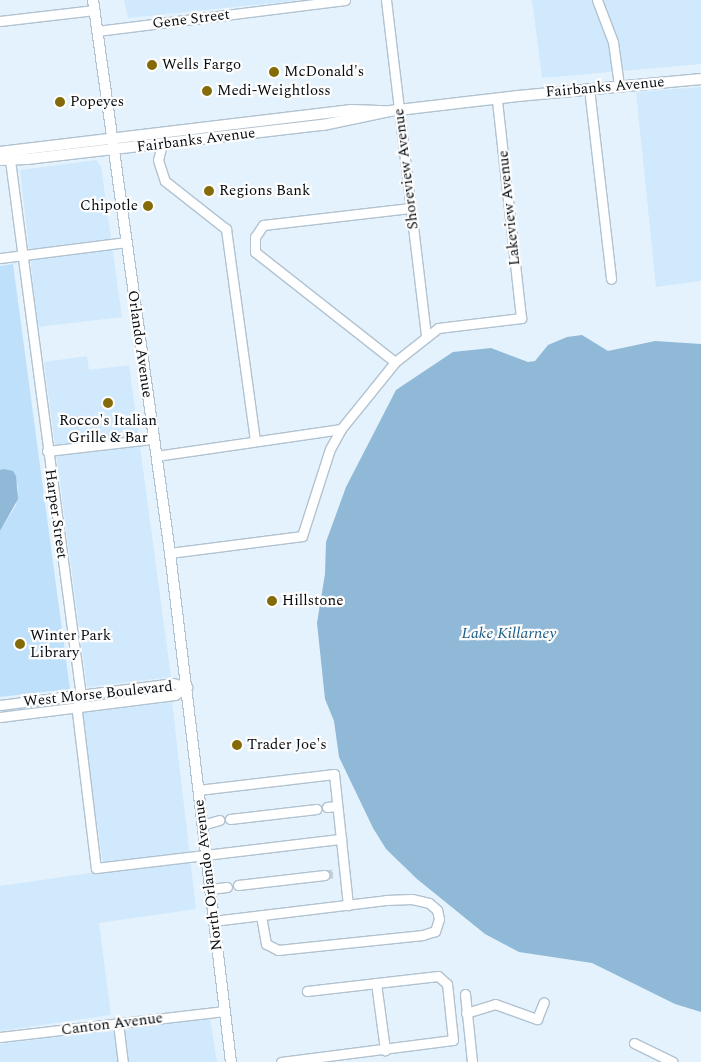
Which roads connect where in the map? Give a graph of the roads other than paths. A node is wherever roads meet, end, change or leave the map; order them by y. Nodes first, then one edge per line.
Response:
1 (344, 0) edge
2 (386, 0) edge
3 (597, 0) edge
4 (93, 5) edge
5 (0, 21) edge
6 (97, 31) junction
7 (701, 79) edge
8 (619, 85) junction
9 (589, 88) junction
10 (497, 99) junction
11 (394, 111) junction
12 (111, 137) junction
13 (162, 144) junction
14 (113, 150) junction
15 (0, 152) edge
16 (5, 160) edge
17 (410, 208) junction
18 (126, 242) junction
19 (22, 255) junction
20 (0, 258) edge
21 (611, 279) dead end
22 (426, 337) junction
23 (395, 362) junction
24 (341, 429) junction
25 (154, 439) junction
26 (255, 441) junction
27 (47, 451) junction
28 (156, 456) junction
29 (170, 553) junction
30 (186, 687) junction
31 (79, 695) junction
32 (0, 705) edge
33 (78, 707) junction
34 (0, 717) edge
35 (198, 790) junction
36 (337, 806) junction
37 (327, 807) dead end
38 (316, 809) dead end
39 (230, 819) dead end
40 (219, 820) dead end
41 (202, 825) junction
42 (341, 839) junction
43 (206, 854) junction
44 (324, 875) tunnel mouth
45 (238, 885) dead end
46 (227, 887) dead end
47 (210, 889) junction
48 (348, 905) junction
49 (261, 915) junction
50 (214, 921) junction
51 (376, 983) junction
52 (307, 991) dead end
53 (466, 994) dead end
54 (544, 1002) dead end
55 (225, 1010) junction
56 (466, 1012) junction
57 (118, 1023) junction
58 (0, 1037) edge
59 (634, 1043) dead end
60 (385, 1050) junction
61 (123, 1062) edge
62 (231, 1062) edge
63 (281, 1062) edge
64 (472, 1062) edge
65 (674, 1062) edge

1 - 6 street, Gene Street
2 - 11 street, Shoreview Avenue
3 - 8 street
4 - 5 street
4 - 6 main road, Orlando Avenue
6 - 12 main road, Orlando Avenue
7 - 8 main road, Fairbanks Avenue
8 - 9 main road, Fairbanks Avenue
9 - 10 main road, Fairbanks Avenue
9 - 21 street
10 - 11 main road, Fairbanks Avenue
10 - 22 street, Lakeview Avenue
11 - 12 main road, Fairbanks Avenue
11 - 13 main road, Fairbanks Avenue
11 - 17 street, Shoreview Avenue
12 - 14 main road, Orlando Avenue
12 - 15 main road, Fairbanks Avenue
13 - 14 main road, Fairbanks Avenue
13 - 26 street
14 - 16 main road, Fairbanks Avenue
14 - 18 main road, Orlando Avenue
16 - 19 street, Harper Street
17 - 22 street, Shoreview Avenue
17 - 23 street
18 - 19 street
18 - 25 main road, Orlando Avenue
19 - 20 street
19 - 27 street, Harper Street
22 - 23 street
23 - 24 street
24 - 26 street
24 - 29 street
25 - 27 street
25 - 28 main road, Orlando Avenue
26 - 28 street
27 - 31 street, Harper Street
28 - 29 main road, Orlando Avenue
29 - 30 main road, Orlando Avenue
30 - 31 street, West Morse Boulevard
30 - 33 street, West Morse Boulevard
30 - 35 main road, North Orlando Avenue
31 - 32 street, West Morse Boulevard
31 - 33 street, Harper Street
33 - 34 street, West Morse Boulevard
33 - 43 street, Harper Street
35 - 36 street
35 - 41 main road, North Orlando Avenue
36 - 37 street
36 - 42 street
38 - 39 street
40 - 41 street
41 - 43 main road, North Orlando Avenue
42 - 43 street
42 - 48 street
43 - 47 main road, North Orlando Avenue
44 - 45 street
46 - 47 street
47 - 50 main road, North Orlando Avenue
48 - 49 street
48 - 49 street
49 - 50 street
50 - 55 main road, North Orlando Avenue
51 - 52 street
51 - 60 street
51 - 60 street
53 - 56 street
54 - 56 street
55 - 57 street, Canton Avenue
55 - 62 main road, North Orlando Avenue
56 - 64 street
57 - 58 street, Canton Avenue
57 - 61 street
59 - 65 street
60 - 63 street

